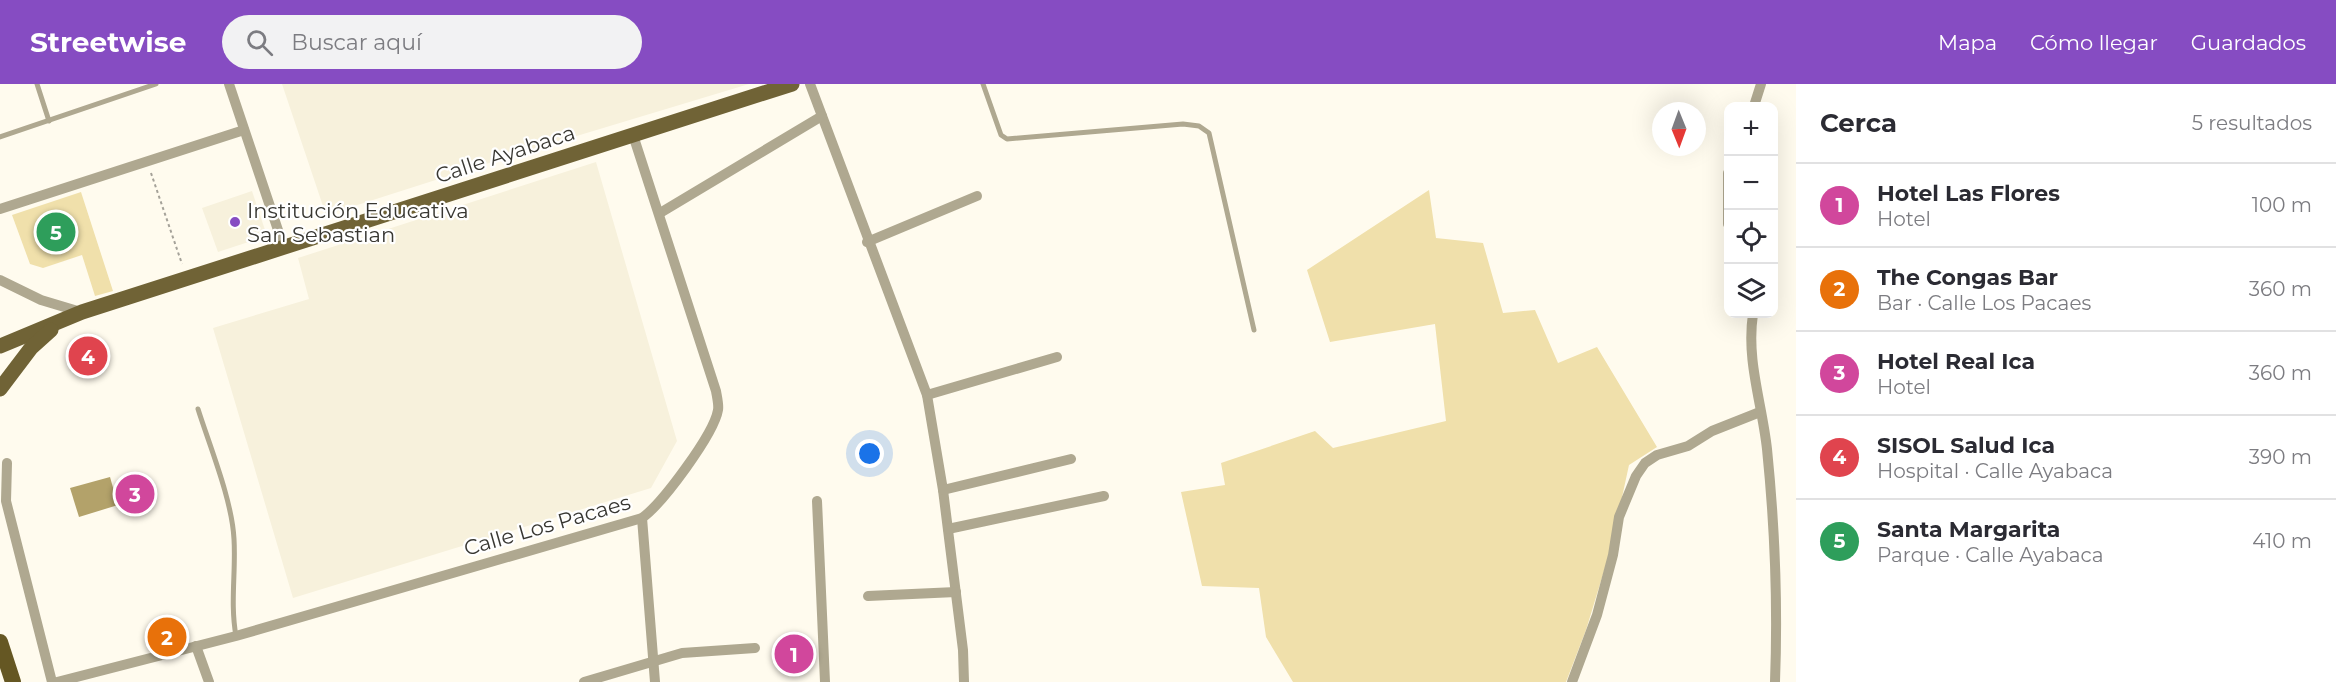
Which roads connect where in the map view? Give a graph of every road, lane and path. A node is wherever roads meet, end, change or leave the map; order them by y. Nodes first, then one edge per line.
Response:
1 (38, 84) edge
2 (156, 84) edge
3 (230, 84) edge
4 (792, 84) edge
5 (810, 84) edge
6 (983, 84) edge
7 (1761, 84) edge
8 (766, 88) edge
9 (1755, 102) edge
10 (822, 116) junction
11 (49, 121) junction
12 (244, 130) junction
13 (633, 135) junction
14 (0, 137) edge
15 (146, 160) junction
16 (977, 195) dead end
17 (0, 209) edge
18 (660, 213) junction
19 (867, 242) junction
20 (284, 248) junction
21 (187, 278) junction
22 (0, 280) edge
23 (82, 312) junction
24 (1753, 318) edge
25 (60, 323) junction
26 (1254, 330) dead end
27 (0, 346) edge
28 (1057, 357) dead end
29 (0, 389) edge
30 (927, 395) junction
31 (198, 409) dead end
32 (1760, 412) junction
33 (1071, 459) dead end
34 (7, 464) dead end
35 (943, 489) junction
36 (1104, 496) dead end
37 (817, 501) dead end
38 (642, 518) junction
39 (948, 529) junction
40 (956, 592) junction
41 (867, 596) dead end
42 (236, 636) junction
43 (0, 642) edge
44 (196, 646) junction
45 (755, 648) dead end
46 (653, 661) junction
47 (13, 682) edge
48 (52, 682) edge
49 (57, 682) edge
50 (209, 682) edge
51 (584, 682) edge
52 (654, 682) edge
53 (825, 682) edge
54 (964, 682) edge
55 (1572, 682) edge
56 (1775, 682) edge

1 - 11 lane
2 - 11 lane
3 - 12 street
4 - 8 main road, Calle Ayabaca
5 - 10 street
6 - 26 lane
7 - 9 street
8 - 13 main road, Calle Ayabaca
10 - 18 street
10 - 19 street
11 - 14 lane
12 - 15 street
12 - 20 street
13 - 18 street, Calle Los Pacaes
13 - 20 main road, Calle Ayabaca
15 - 17 street
15 - 21 path
16 - 19 street
18 - 38 street, Calle Los Pacaes
19 - 30 street
20 - 21 main road, Calle Ayabaca
21 - 23 main road, Calle Ayabaca
22 - 23 street
23 - 25 main road, Calle Ayabaca
24 - 32 street
25 - 27 main road, Calle Ayabaca
25 - 29 main road, Calle Ayabaca
28 - 30 street
30 - 35 street
31 - 42 lane
32 - 55 street
32 - 56 street
33 - 35 street
34 - 48 street
35 - 39 street
36 - 39 street
37 - 53 street
38 - 42 street, Calle Los Pacaes
38 - 46 street
39 - 40 street
40 - 41 street
40 - 54 street
42 - 44 street, Calle Los Pacaes
43 - 47 highway
44 - 49 street, Calle Los Pacaes
44 - 50 street
45 - 46 street
46 - 51 street
46 - 52 street

